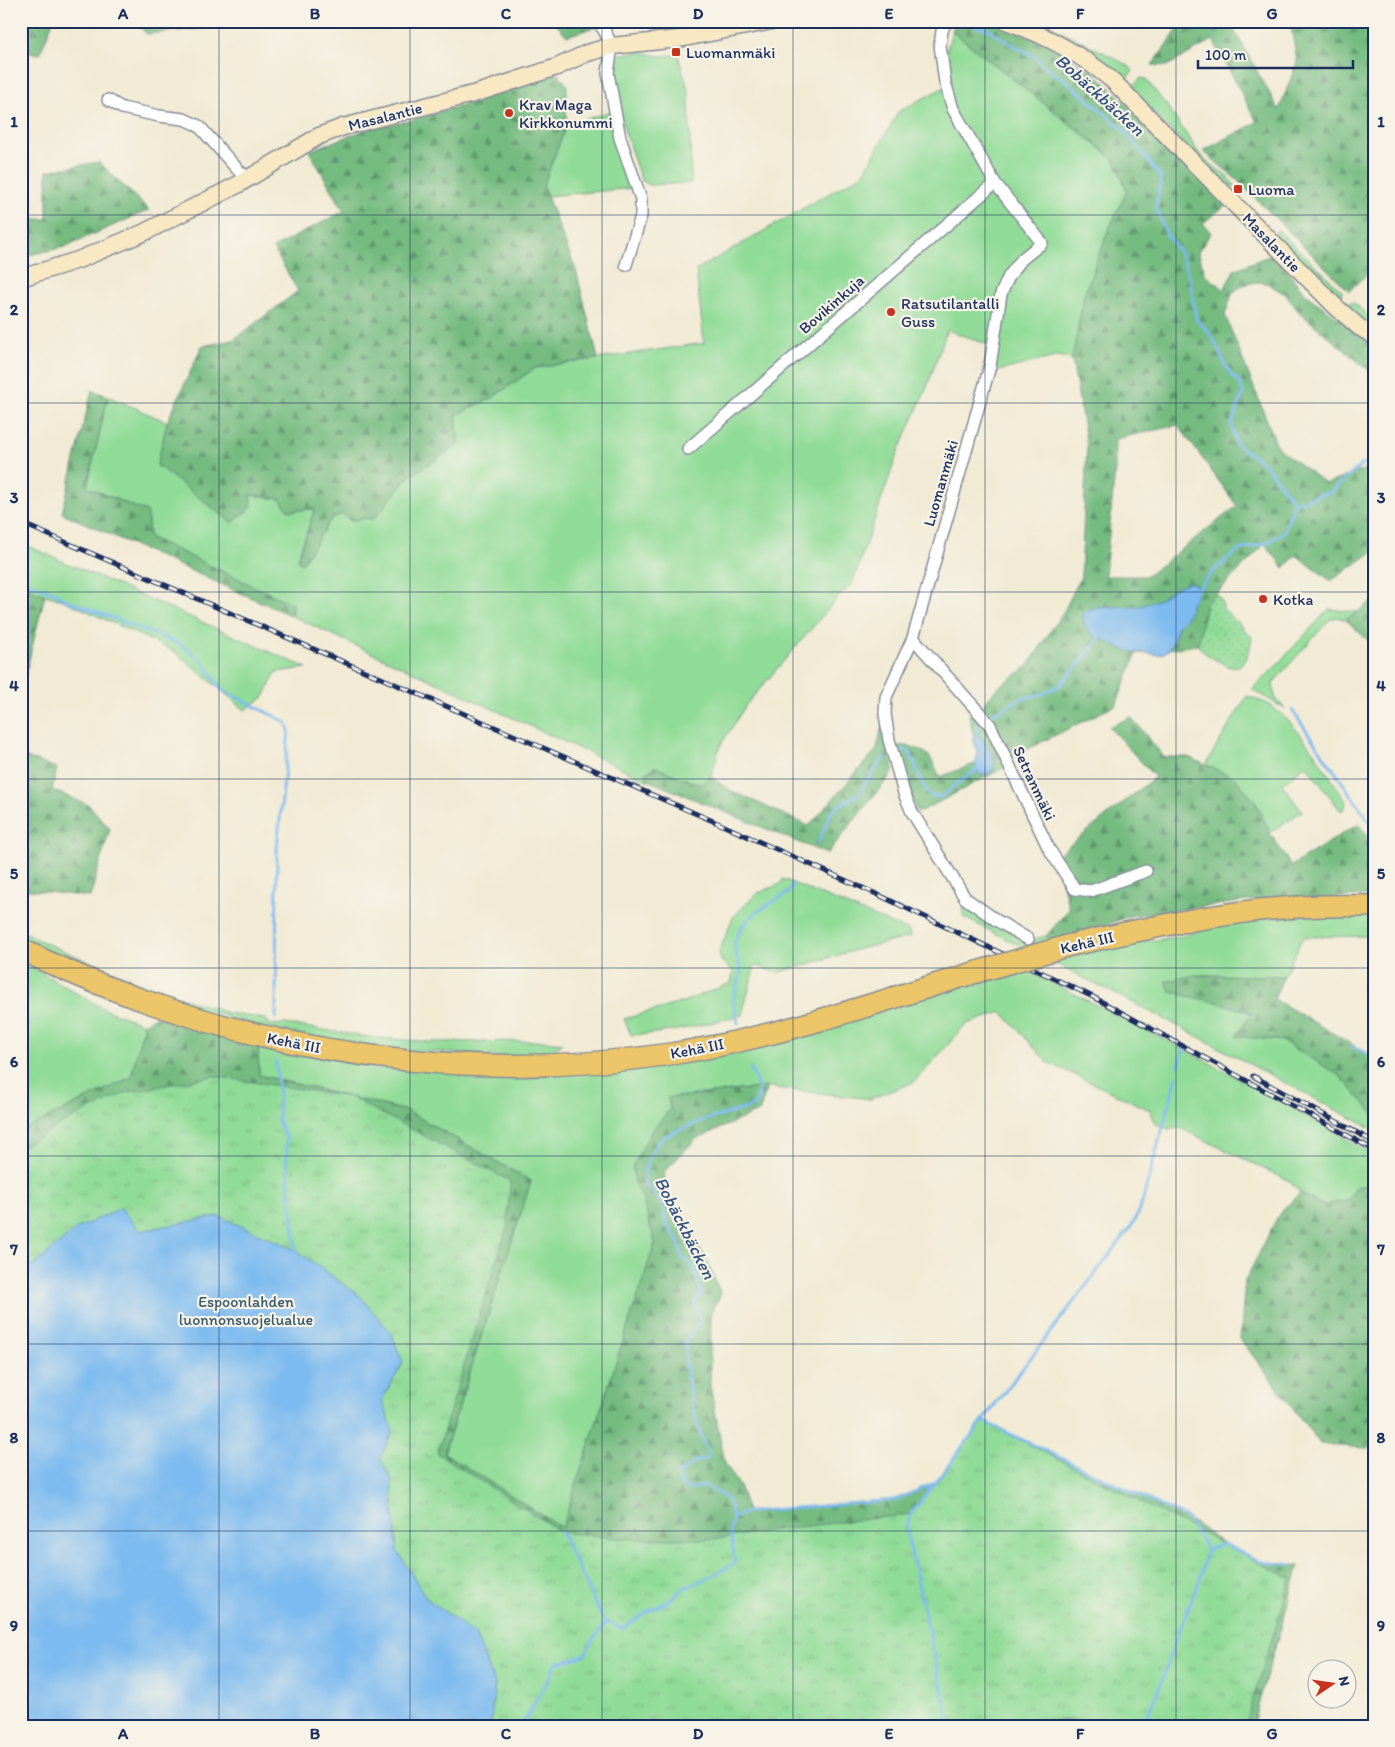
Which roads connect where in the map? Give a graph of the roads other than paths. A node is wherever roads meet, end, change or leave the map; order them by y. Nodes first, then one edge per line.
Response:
1 (598, 21) edge
2 (772, 21) edge
3 (946, 21) edge
4 (1006, 21) edge
5 (612, 46) junction
6 (108, 100) dead end
7 (249, 178) junction
8 (995, 183) junction
9 (626, 265) dead end
10 (21, 278) edge
11 (1374, 336) edge
12 (688, 449) dead end
13 (914, 638) junction
14 (1146, 871) dead end
15 (1374, 906) edge
16 (1028, 939) dead end
17 (21, 948) edge

1 - 5 street
2 - 5 street, Masalantie
3 - 8 street, Luomanmäki
4 - 11 street, Masalantie
5 - 7 street, Masalantie
5 - 9 street
6 - 7 street
7 - 10 street, Masalantie
8 - 12 street, Bovikinkuja
8 - 13 street, Luomanmäki
13 - 14 street, Setranmäki
13 - 16 street, Luomanmäki
15 - 17 highway, Kehä III, bridge

